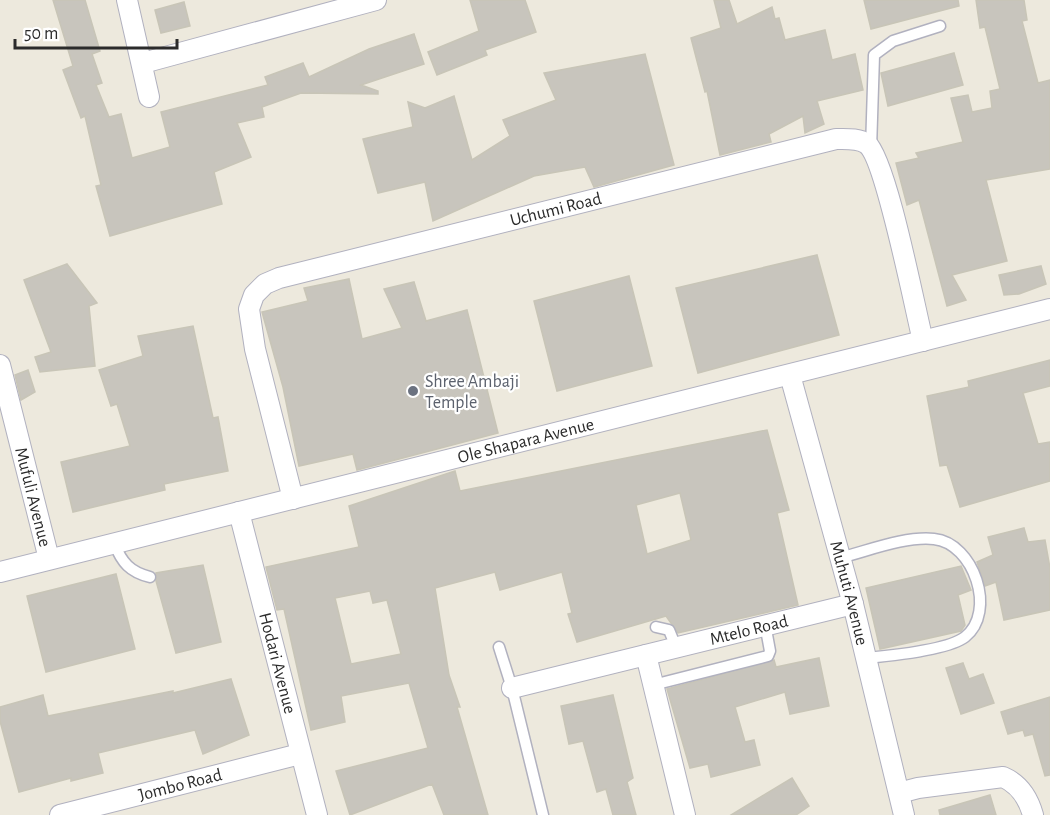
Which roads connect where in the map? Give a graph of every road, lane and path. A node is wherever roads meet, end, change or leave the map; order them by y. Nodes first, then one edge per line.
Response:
1 (127, 0) edge
2 (376, 0) edge
3 (940, 26) dead end
4 (143, 63) junction
5 (149, 97) dead end
6 (871, 149) junction
7 (1050, 309) edge
8 (923, 341) junction
9 (0, 365) edge
10 (790, 375) junction
11 (293, 499) junction
12 (239, 512) junction
13 (114, 543) junction
14 (839, 558) junction
15 (49, 559) junction
16 (0, 572) edge
17 (150, 577) dead end
18 (852, 604) junction
19 (765, 624) junction
20 (656, 627) dead end
21 (499, 647) dead end
22 (676, 647) junction
23 (646, 655) junction
24 (866, 658) junction
25 (653, 685) junction
26 (512, 688) junction
27 (300, 754) junction
28 (898, 793) junction
29 (60, 815) edge
30 (317, 815) edge
31 (543, 815) edge
32 (685, 815) edge
33 (904, 815) edge
34 (1033, 815) edge

1 - 4 street
2 - 4 street
3 - 6 lane
4 - 5 street
6 - 8 street
6 - 11 street, Uchumi Road
7 - 8 street, Ole Shapara Avenue
8 - 10 street, Ole Shapara Avenue
9 - 15 street, Mufuli Avenue
10 - 11 street, Ole Shapara Avenue
10 - 14 street, Muhuti Avenue
11 - 12 street, Ole Shapara Avenue
12 - 13 street, Ole Shapara Avenue
12 - 27 street, Hodari Avenue
13 - 15 street, Ole Shapara Avenue
13 - 17 lane
14 - 18 street, Muhuti Avenue
14 - 24 lane
15 - 16 street, Ole Shapara Avenue
18 - 19 street, Mtelo Road
18 - 24 street, Muhuti Avenue
19 - 22 street, Mtelo Road
19 - 25 lane
20 - 22 lane
21 - 26 lane
22 - 23 street, Mtelo Road
23 - 25 street
23 - 26 street, Mtelo Road
24 - 28 street, Muhuti Avenue
25 - 32 street
26 - 31 lane
27 - 29 street, Jombo Road
27 - 30 street, Hodari Avenue
28 - 33 street, Muhuti Avenue
28 - 34 street

